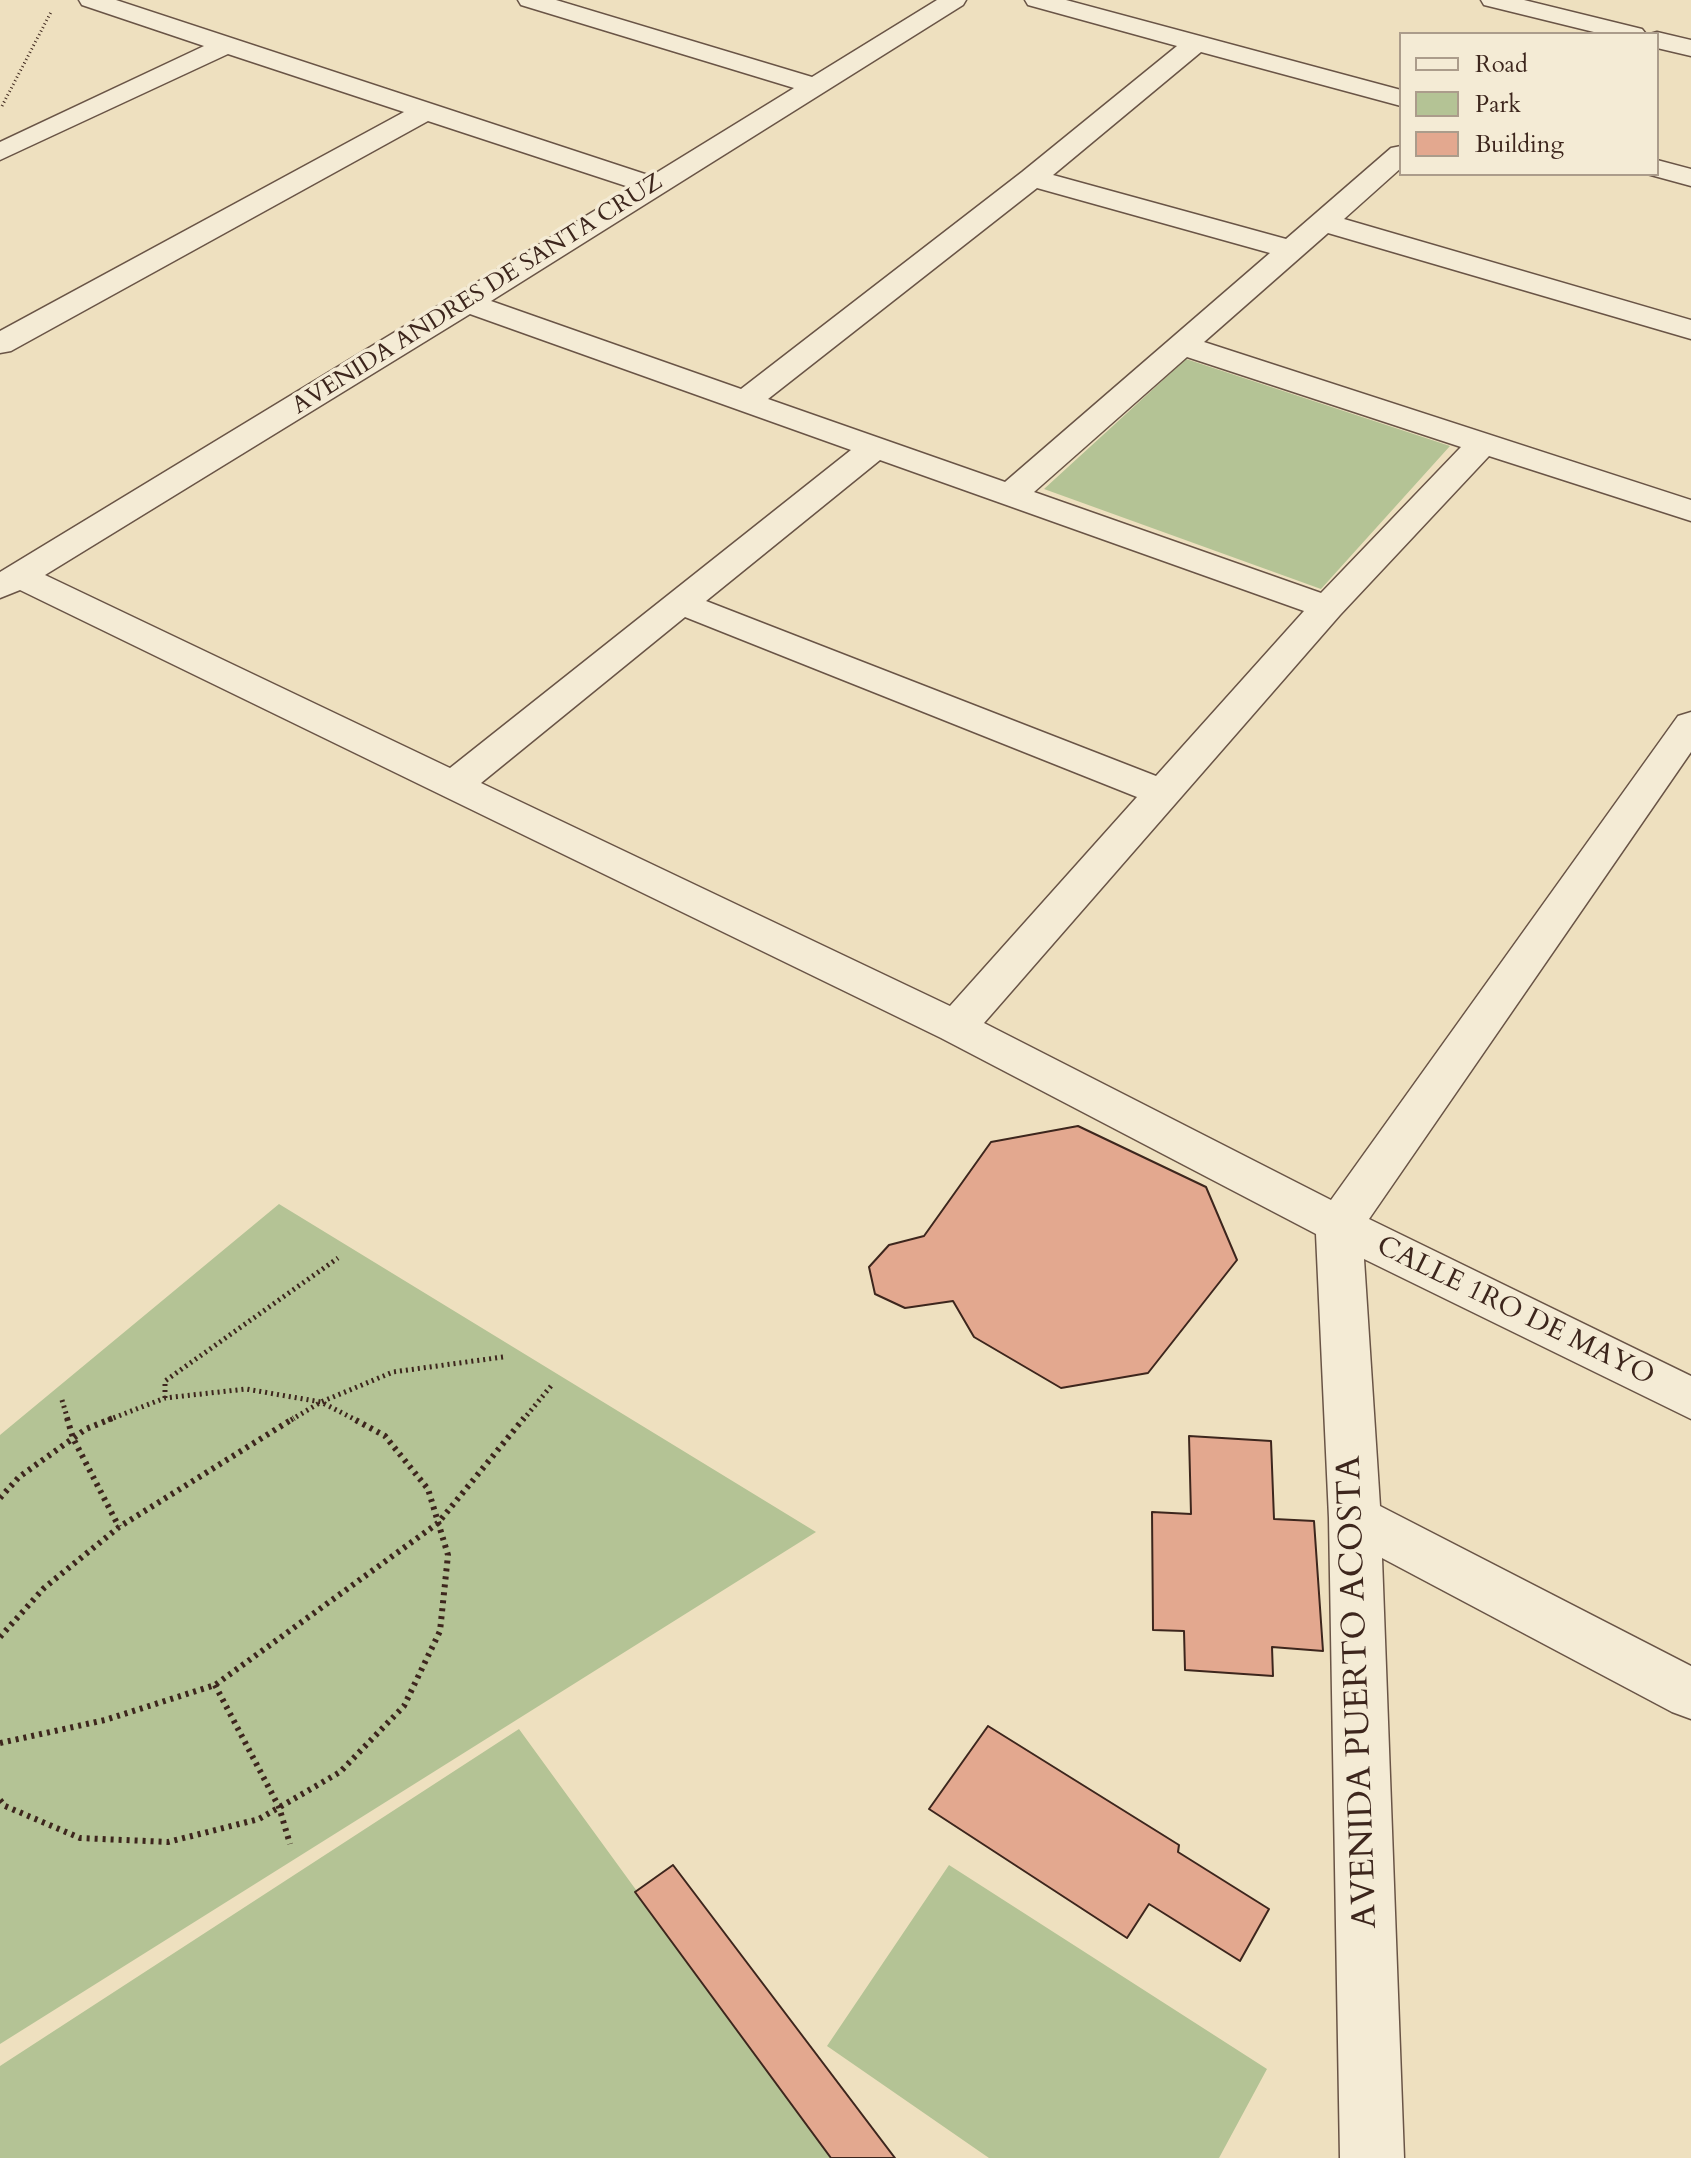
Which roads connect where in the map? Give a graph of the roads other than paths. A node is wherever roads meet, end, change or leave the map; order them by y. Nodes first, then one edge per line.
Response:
1 (91, 0) edge
2 (530, 0) edge
3 (954, 0) edge
4 (1037, 0) edge
5 (1493, 0) edge
6 (1625, 32) edge
7 (1659, 40) edge
8 (1197, 42) junction
9 (226, 45) junction
10 (1691, 48) edge
11 (815, 86) junction
12 (1399, 97) edge
13 (426, 111) junction
14 (4, 147) edge
15 (1399, 156) edge
16 (1659, 169) edge
17 (1032, 178) junction
18 (1691, 178) edge
19 (653, 186) junction
20 (1323, 222) junction
21 (1292, 250) junction
22 (467, 303) junction
23 (1691, 330) edge
24 (0, 344) edge
25 (1184, 346) junction
26 (744, 402) junction
27 (1484, 442) junction
28 (874, 448) junction
29 (1010, 495) junction
30 (1691, 511) edge
31 (11, 582) edge
32 (680, 603) junction
33 (1327, 607) junction
34 (1691, 724) edge
35 (453, 785) junction
36 (1162, 793) junction
37 (956, 1027) junction
38 (1339, 1225) junction
39 (1691, 1399) edge
40 (1355, 1518) junction
41 (1691, 1694) edge
42 (1372, 2158) edge

1 - 9 street
2 - 11 street
3 - 11 street, AVENIDA ANDRES DE SANTA CRUZ
4 - 8 street
5 - 6 street
7 - 10 street
8 - 12 street
8 - 17 street
9 - 13 street
9 - 14 street
11 - 19 street, AVENIDA ANDRES DE SANTA CRUZ
13 - 19 street
13 - 24 street
15 - 20 street
16 - 18 street
17 - 21 street
17 - 26 street
19 - 22 street, AVENIDA ANDRES DE SANTA CRUZ
20 - 21 street
20 - 23 street
21 - 25 street
22 - 26 street
22 - 31 street, AVENIDA ANDRES DE SANTA CRUZ
25 - 27 street
25 - 29 street
26 - 28 street
27 - 30 street
27 - 33 street
28 - 29 street
28 - 32 street
29 - 33 street
31 - 35 street, CALLE 1RO DE MAYO
32 - 35 street
32 - 36 street
33 - 36 street
34 - 38 street
35 - 37 street, CALLE 1RO DE MAYO
36 - 37 street
37 - 38 street, CALLE 1RO DE MAYO
38 - 39 street, CALLE 1RO DE MAYO
38 - 40 street, AVENIDA PUERTO ACOSTA
40 - 41 street
40 - 42 street, AVENIDA PUERTO ACOSTA

